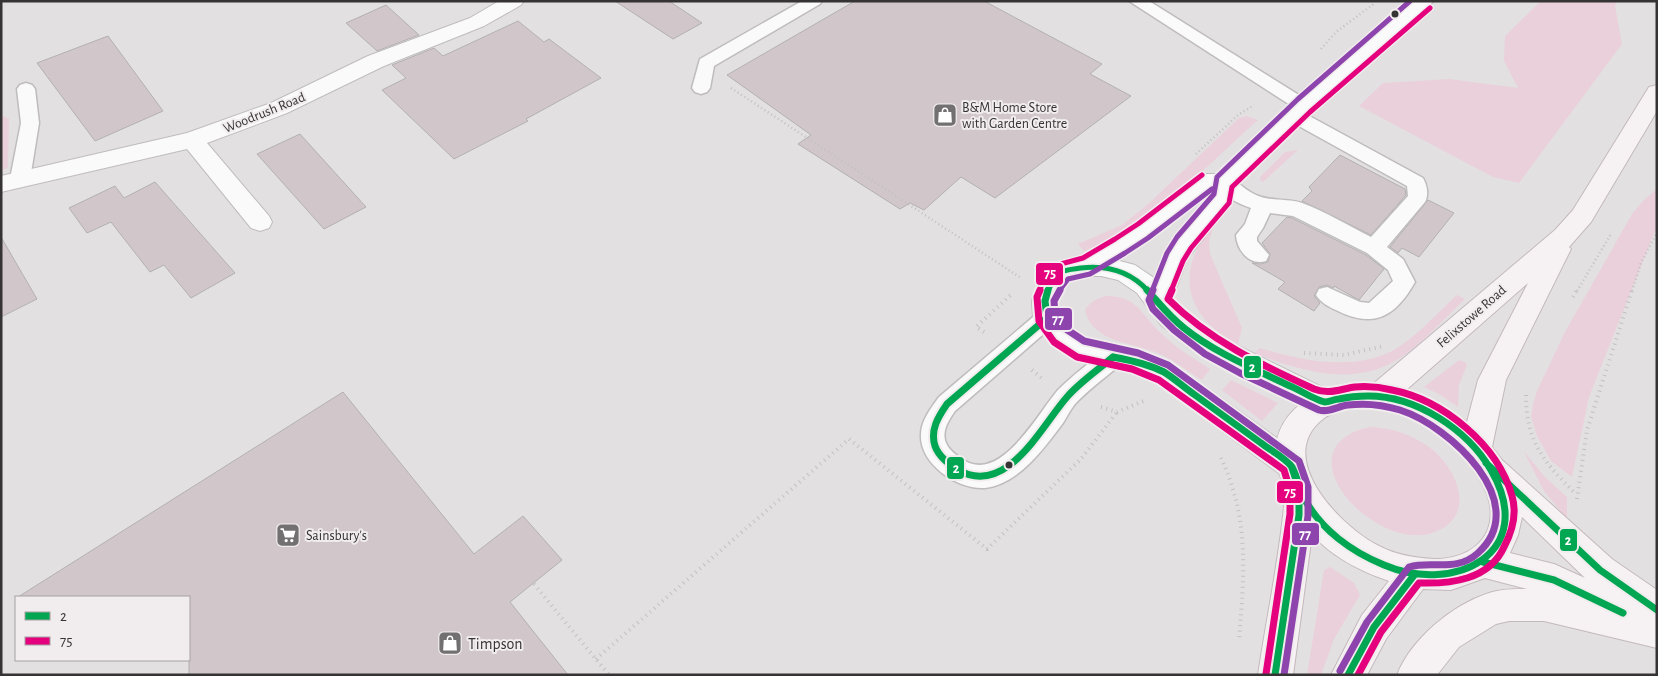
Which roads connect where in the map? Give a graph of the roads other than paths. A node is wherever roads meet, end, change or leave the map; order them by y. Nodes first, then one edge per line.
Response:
1 (514, 1) edge
2 (814, 1) edge
3 (1137, 1) edge
4 (1424, 1) edge
5 (701, 88) road end
6 (26, 89) dead end
7 (1657, 92) edge
8 (1299, 111) junction
9 (192, 140) junction
10 (11, 181) edge
11 (1224, 183) junction
12 (1262, 205) junction
13 (260, 222) dead end
14 (1564, 237) junction
15 (1374, 248) junction
16 (1259, 254) dead end
17 (1086, 266) junction
18 (1327, 294) dead end
19 (1158, 301) junction
20 (1046, 309) junction
21 (1113, 356) junction
22 (1379, 396) junction
23 (1324, 402) junction
24 (1483, 458) junction
25 (1295, 477) junction
26 (1483, 562) junction
27 (1415, 574) junction
28 (1657, 610) edge
29 (1657, 630) edge
30 (1275, 675) edge
31 (1348, 675) edge
32 (1414, 675) edge

1 - 9 street, Woodrush Road
2 - 5 lane
3 - 8 lane
4 - 8 street
6 - 10 lane
7 - 14 main road, Felixstowe Road
8 - 11 street
8 - 15 lane
9 - 10 street, Woodrush Road
9 - 13 street
11 - 12 lane
11 - 17 street
11 - 19 street
12 - 15 lane
12 - 16 lane
14 - 22 main road, Felixstowe Road
14 - 24 main road, Felixstowe Road
15 - 18 lane
17 - 19 street
17 - 20 street
19 - 23 street
20 - 21 street
20 - 21 lane
21 - 25 street
22 - 23 main road
22 - 24 main road
23 - 25 main road
24 - 26 main road
24 - 28 main road
25 - 27 main road
25 - 30 main road
26 - 27 main road
26 - 29 main road
27 - 31 main road
29 - 32 main road

